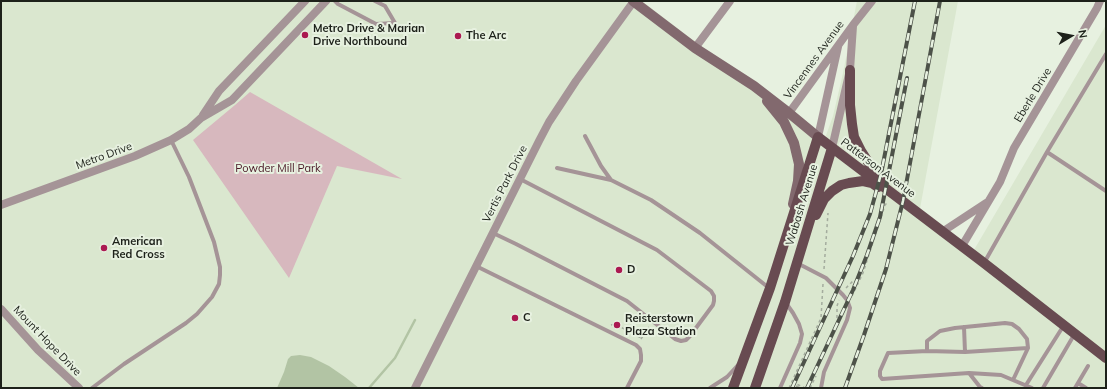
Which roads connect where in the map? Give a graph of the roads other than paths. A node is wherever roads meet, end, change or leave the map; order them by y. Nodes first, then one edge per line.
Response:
1 (297, 1) edge
2 (305, 1) edge
3 (326, 1) edge
4 (335, 1) edge
5 (375, 1) edge
6 (633, 1) edge
7 (730, 1) edge
8 (872, 1) edge
9 (1100, 1) edge
10 (296, 10) junction
11 (853, 25) junction
12 (839, 45) junction
13 (695, 48) junction
14 (1106, 54) edge
15 (850, 70) junction
16 (754, 86) junction
17 (789, 113) junction
18 (201, 118) junction
19 (585, 136) dead end
20 (818, 137) junction
21 (171, 140) junction
22 (832, 148) junction
23 (1048, 152) junction
24 (557, 168) dead end
25 (520, 179) junction
26 (611, 180) junction
27 (1106, 191) edge
28 (895, 196) junction
29 (988, 202) junction
30 (3, 203) edge
31 (942, 232) junction
32 (492, 233) junction
33 (786, 238) junction
34 (803, 242) junction
35 (962, 246) junction
36 (797, 262) junction
37 (984, 263) junction
38 (476, 265) junction
39 (770, 288) junction
40 (785, 302) junction
41 (1, 309) edge
42 (1064, 325) junction
43 (964, 327) junction
44 (1075, 333) junction
45 (1028, 348) junction
46 (927, 351) junction
47 (965, 352) junction
48 (745, 358) junction
49 (1106, 358) edge
50 (1088, 366) dead end
51 (969, 373) junction
52 (1013, 380) junction
53 (1078, 383) junction
54 (1026, 385) junction
55 (417, 387) edge
56 (78, 388) edge
57 (92, 388) edge
58 (627, 388) edge
59 (710, 388) edge
60 (733, 388) edge
61 (755, 388) edge
62 (780, 388) edge
63 (822, 388) edge
64 (982, 388) edge
65 (1032, 388) edge
66 (1043, 388) edge
67 (1075, 388) edge
68 (1086, 388) edge

1 - 10 street
2 - 10 street, Metro Drive
3 - 18 street, Metro Drive
4 - 5 lane
6 - 13 main road, Patterson Avenue
6 - 25 street, Vertis Park Drive
7 - 13 street
8 - 11 street, Vincennes Avenue
9 - 29 street, Eberle Drive
10 - 18 street, Metro Drive
11 - 12 street, Vincennes Avenue
11 - 15 street, Wabash Avenue
12 - 17 street, Vincennes Avenue
12 - 20 street, Wabash Avenue
13 - 16 main road, Patterson Avenue
14 - 23 lane
15 - 22 street, Wabash Avenue
15 - 28 main road
16 - 17 main road, Patterson Avenue
16 - 33 main road
17 - 20 main road, Patterson Avenue
18 - 21 street, Metro Drive
19 - 26 lane
20 - 22 main road, Patterson Avenue
20 - 33 main road, Wabash Avenue
21 - 30 street, Metro Drive
21 - 57 lane
22 - 28 main road, Patterson Avenue
22 - 34 main road, Wabash Avenue
23 - 27 lane
23 - 37 lane
24 - 26 lane
25 - 32 street, Vertis Park Drive
25 - 32 lane
26 - 39 lane
28 - 31 main road, Patterson Avenue
28 - 34 main road
29 - 31 street, Eberle Drive
29 - 35 street, Eberle Drive
31 - 35 main road, Patterson Avenue
32 - 38 street, Vertis Park Drive
33 - 39 main road, Wabash Avenue
34 - 36 main road, Wabash Avenue
35 - 37 main road, Patterson Avenue
36 - 40 main road, Wabash Avenue
36 - 63 lane
37 - 42 main road, Patterson Avenue
38 - 55 street, Vertis Park Drive
38 - 58 lane
39 - 48 main road, Wabash Avenue
40 - 61 main road, Wabash Avenue
40 - 62 lane
41 - 56 street, Mount Hope Drive
42 - 44 main road, Patterson Avenue
42 - 54 lane
43 - 45 lane
43 - 46 lane
43 - 47 lane
44 - 49 main road, Patterson Avenue
44 - 66 lane
45 - 47 lane
45 - 52 lane
46 - 47 lane
46 - 51 lane
48 - 59 lane
48 - 60 main road, Wabash Avenue
50 - 53 lane
51 - 52 lane
51 - 64 lane
52 - 54 lane
53 - 67 lane
53 - 68 lane
54 - 65 lane

